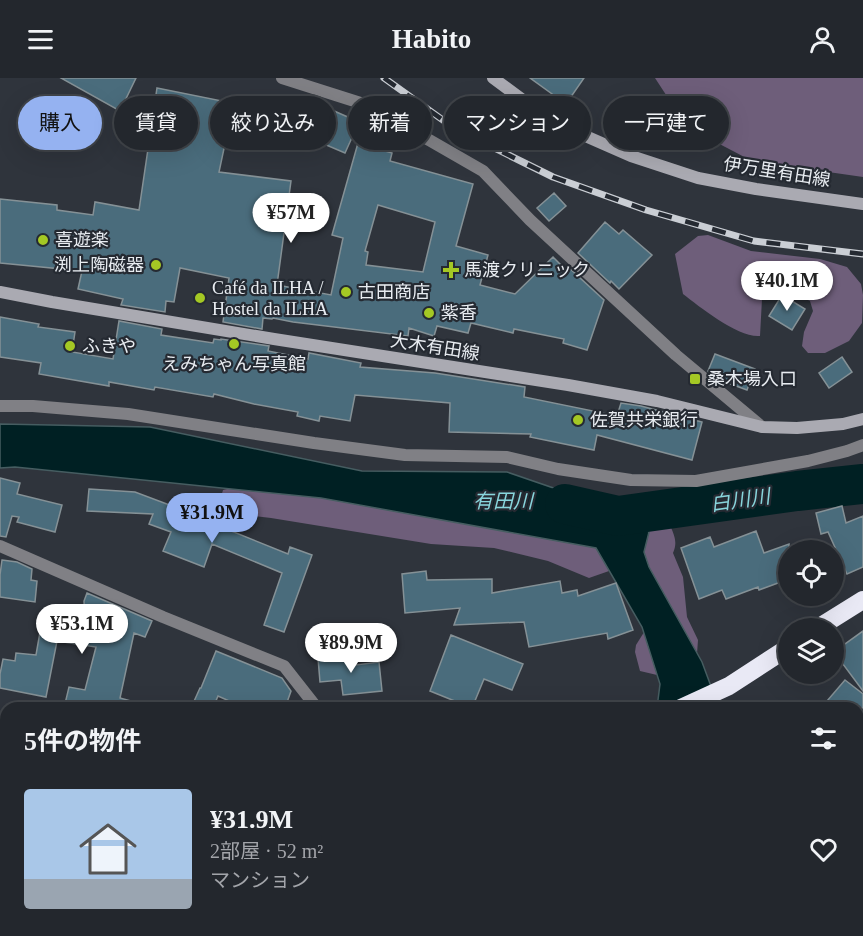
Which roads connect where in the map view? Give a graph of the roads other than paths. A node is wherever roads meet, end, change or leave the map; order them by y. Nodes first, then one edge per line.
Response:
1 (282, 78) edge
2 (494, 78) edge
3 (863, 204) edge
4 (0, 292) edge
5 (0, 406) edge
6 (863, 419) edge
7 (762, 427) junction
8 (863, 445) edge
9 (0, 546) edge
10 (863, 600) edge
11 (834, 618) edge
12 (778, 654) edge
13 (311, 702) edge
14 (694, 702) edge

1 - 7 street
2 - 3 main road, 伊万里有田線
4 - 7 main road, 大木有田線
5 - 8 street
6 - 7 main road, 大木有田線
9 - 13 street
10 - 11 highway
12 - 14 highway

